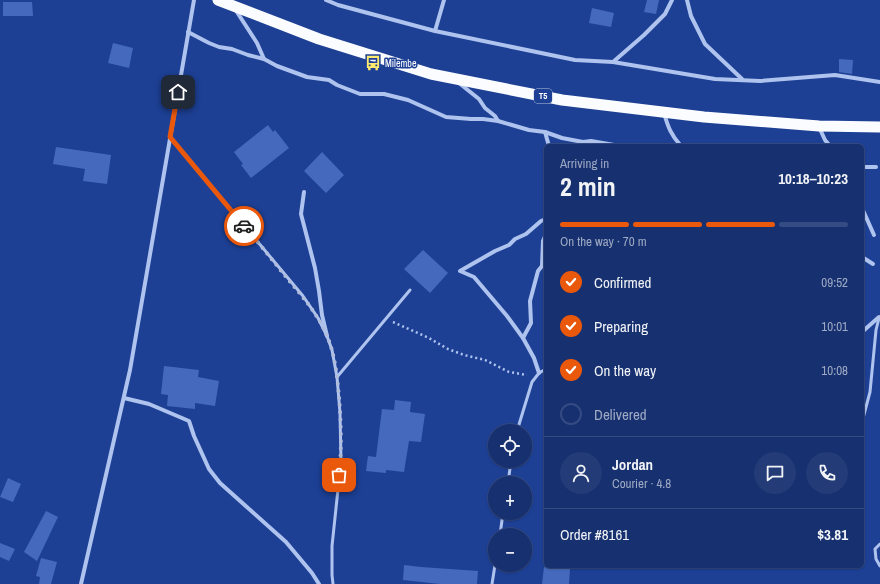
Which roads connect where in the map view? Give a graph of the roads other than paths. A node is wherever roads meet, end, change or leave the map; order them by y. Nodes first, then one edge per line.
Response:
1 (194, 0) edge
2 (218, 0) edge
3 (326, 0) edge
4 (444, 0) edge
5 (672, 0) edge
6 (687, 0) edge
7 (233, 6) junction
8 (188, 32) junction
9 (435, 32) junction
10 (264, 59) junction
11 (613, 62) junction
12 (454, 78) junction
13 (742, 80) junction
14 (880, 82) edge
15 (664, 112) junction
16 (498, 121) junction
17 (819, 126) junction
18 (880, 127) edge
19 (545, 132) junction
20 (170, 137) junction
21 (548, 144) edge
22 (586, 144) edge
23 (606, 144) edge
24 (679, 144) edge
25 (829, 144) edge
26 (864, 167) edge
27 (876, 167) dead end
28 (304, 192) dead end
29 (864, 212) edge
30 (544, 220) edge
31 (874, 235) dead end
32 (544, 239) edge
33 (864, 258) edge
34 (873, 264) dead end
35 (410, 290) dead end
36 (880, 316) edge
37 (864, 330) edge
38 (327, 336) junction
39 (523, 338) junction
40 (544, 370) edge
41 (539, 373) junction
42 (337, 377) junction
43 (124, 398) junction
44 (864, 414) edge
45 (519, 424) edge
46 (880, 544) edge
47 (880, 566) edge
48 (494, 572) edge
49 (81, 584) edge
50 (319, 584) edge
51 (333, 584) edge
52 (492, 584) edge

1 - 8 street
2 - 7 highway, T5
3 - 9 street
4 - 9 street
5 - 11 street
6 - 13 street
7 - 10 street
7 - 12 highway, T5
8 - 10 street
8 - 20 street
9 - 11 street
10 - 16 street
11 - 13 street
12 - 15 highway, T5
12 - 16 street
13 - 14 street
15 - 17 highway, T5
15 - 24 street
16 - 19 street
17 - 18 highway, T5
17 - 25 street
19 - 21 street
19 - 22 street
20 - 38 lane
20 - 43 street
22 - 23 street
26 - 27 street
28 - 38 street
29 - 31 street
30 - 39 street
32 - 39 street
33 - 34 street
35 - 42 lane
36 - 37 street
36 - 44 lane
38 - 42 lane
39 - 41 street
40 - 41 lane
41 - 45 lane
42 - 51 lane
43 - 49 street
43 - 50 street
46 - 47 lane
48 - 52 lane

